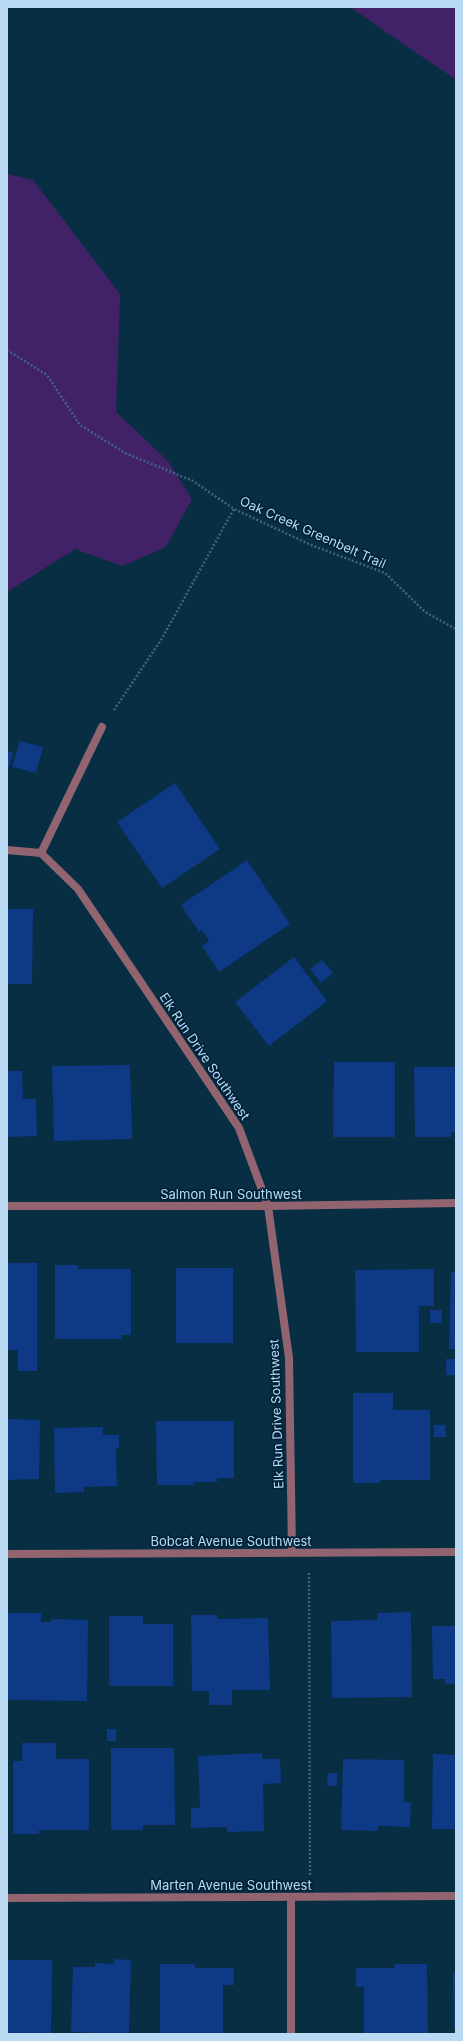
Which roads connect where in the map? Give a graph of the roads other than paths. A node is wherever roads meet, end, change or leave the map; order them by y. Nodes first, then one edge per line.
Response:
1 (102, 727) road end
2 (7, 850) edge
3 (41, 854) junction
4 (456, 1203) edge
5 (7, 1206) edge
6 (268, 1206) junction
7 (292, 1552) junction
8 (456, 1552) edge
9 (7, 1554) edge
10 (456, 1896) edge
11 (7, 1898) edge
12 (291, 1898) junction
13 (291, 2034) edge

1 - 3 street
2 - 3 street
3 - 6 street, Elk Run Drive Southwest
4 - 6 street, Salmon Run Southwest
5 - 6 street, Salmon Run Southwest
6 - 7 street, Elk Run Drive Southwest
7 - 8 street, Bobcat Avenue Southwest
7 - 9 street, Bobcat Avenue Southwest
10 - 12 street, Marten Avenue Southwest
11 - 12 street, Marten Avenue Southwest
12 - 13 street

